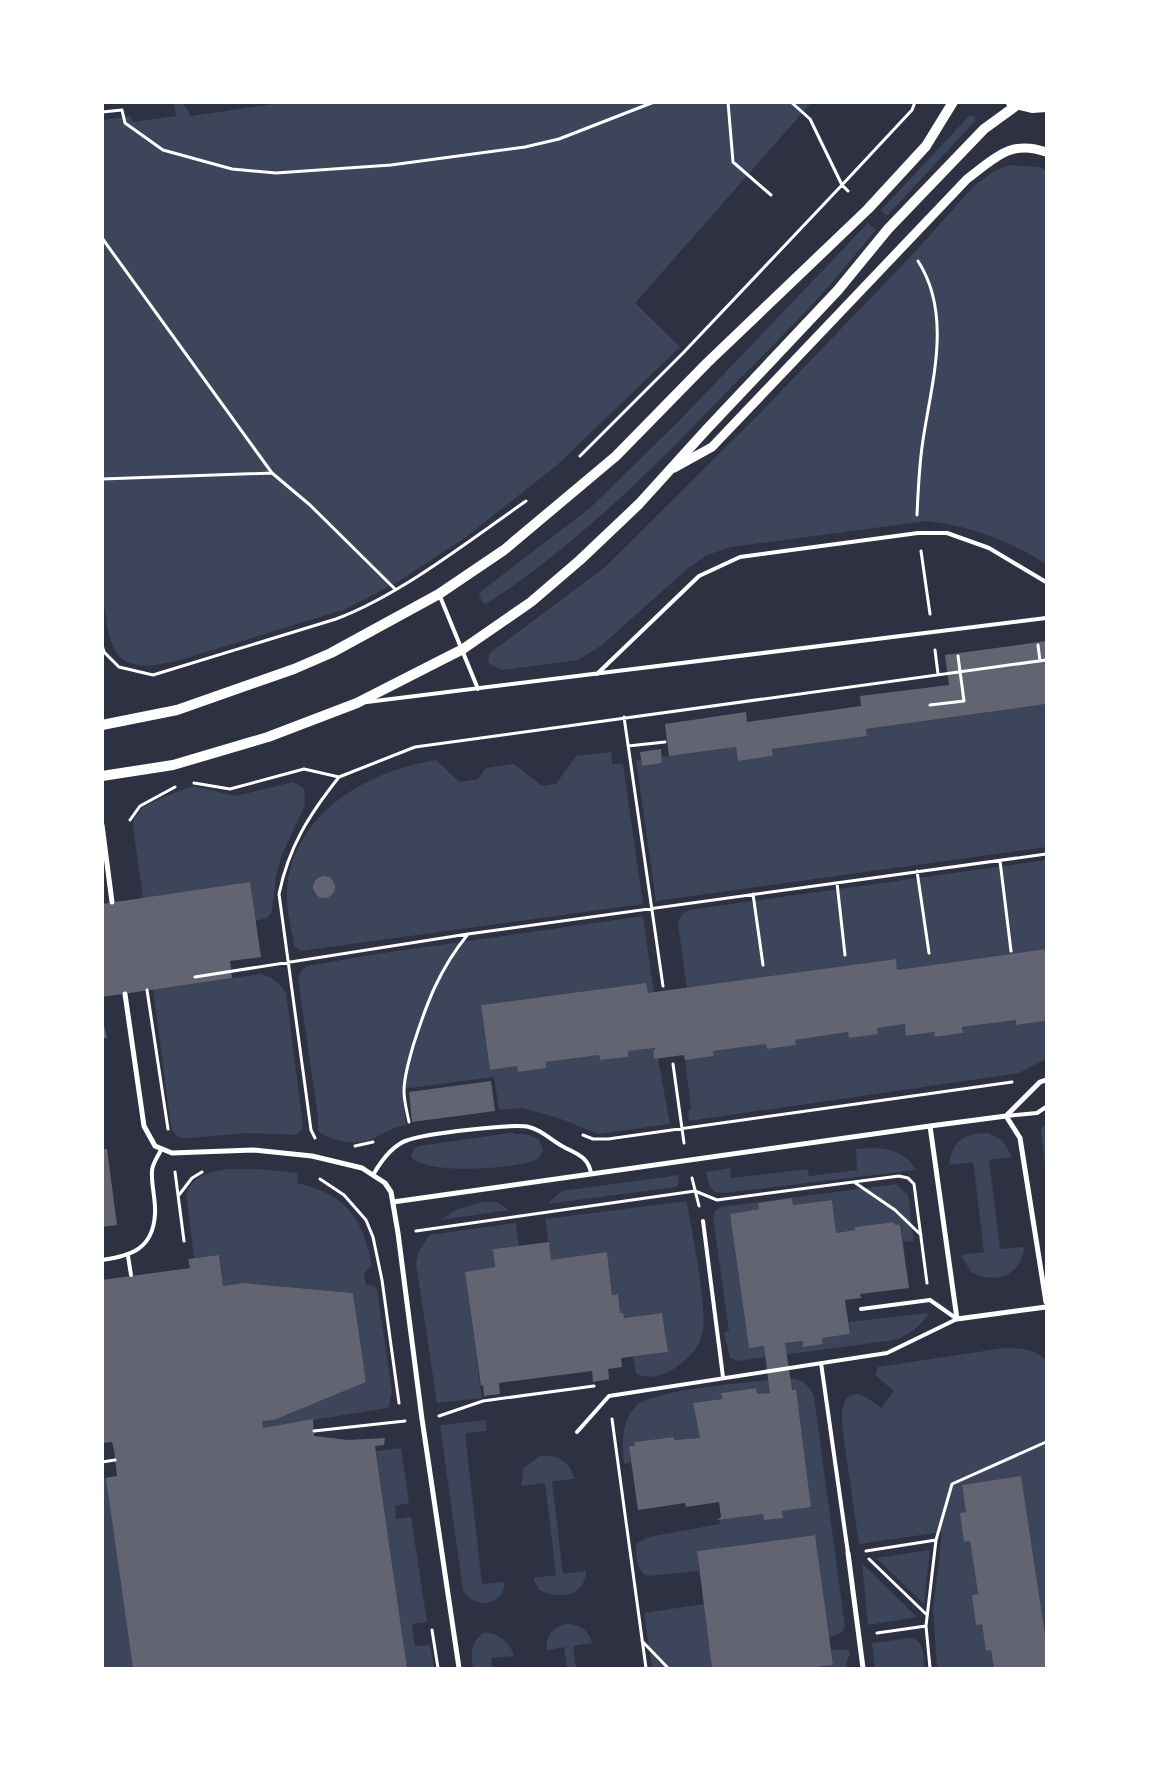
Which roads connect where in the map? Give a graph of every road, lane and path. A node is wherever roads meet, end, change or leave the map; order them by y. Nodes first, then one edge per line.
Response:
1 (654, 102) edge
2 (728, 102) edge
3 (791, 102) edge
4 (915, 102) edge
5 (953, 102) edge
6 (1014, 104) edge
7 (1046, 106) edge
8 (102, 112) edge
9 (1046, 152) edge
10 (842, 185) junction
11 (848, 191) dead end
12 (771, 195) dead end
13 (102, 238) edge
14 (913, 254) dead end
15 (574, 462) dead end
16 (672, 469) junction
17 (272, 473) junction
18 (102, 479) edge
19 (531, 498) dead end
20 (918, 533) junction
21 (1046, 582) edge
22 (395, 589) junction
23 (439, 594) junction
24 (1046, 618) edge
25 (933, 634) junction
26 (102, 644) edge
27 (1038, 645) dead end
28 (463, 649) junction
29 (958, 656) dead end
30 (1046, 660) edge
31 (1040, 661) junction
32 (960, 671) junction
33 (596, 674) junction
34 (938, 674) junction
35 (478, 689) junction
36 (358, 703) junction
37 (930, 705) dead end
38 (624, 717) junction
39 (102, 725) edge
40 (665, 742) dead end
41 (628, 746) junction
42 (102, 776) edge
43 (339, 777) junction
44 (185, 785) dead end
45 (176, 787) dead end
46 (130, 820) dead end
47 (102, 825) edge
48 (1046, 854) edge
49 (1000, 861) junction
50 (918, 871) junction
51 (837, 883) junction
52 (753, 894) junction
53 (112, 902) dead end
54 (652, 909) junction
55 (468, 934) junction
56 (1011, 951) dead end
57 (930, 953) dead end
58 (845, 955) dead end
59 (288, 962) junction
60 (763, 965) dead end
61 (195, 977) dead end
62 (663, 986) dead end
63 (147, 990) dead end
64 (125, 994) dead end
65 (673, 1064) dead end
66 (1017, 1080) dead end
67 (1046, 1080) edge
68 (1046, 1106) edge
69 (1006, 1116) junction
70 (930, 1126) junction
71 (409, 1127) dead end
72 (682, 1127) junction
73 (576, 1132) dead end
74 (380, 1137) dead end
75 (315, 1138) junction
76 (321, 1140) dead end
77 (348, 1145) dead end
78 (161, 1150) junction
79 (172, 1153) junction
80 (312, 1156) junction
81 (687, 1159) junction
82 (207, 1170) dead end
83 (591, 1173) junction
84 (373, 1174) junction
85 (853, 1182) dead end
86 (178, 1196) junction
87 (393, 1202) junction
88 (702, 1221) joint
89 (921, 1235) dead end
90 (184, 1241) dead end
91 (128, 1256) junction
92 (102, 1260) edge
93 (131, 1275) dead end
94 (1046, 1302) edge
95 (1046, 1307) edge
96 (861, 1309) dead end
97 (957, 1319) junction
98 (821, 1363) junction
99 (724, 1377) junction
100 (609, 1396) junction
101 (422, 1419) junction
102 (401, 1422) junction
103 (314, 1431) dead end
104 (577, 1432) dead end
105 (1046, 1442) edge
106 (115, 1460) dead end
107 (102, 1462) edge
108 (936, 1540) junction
109 (848, 1553) joint
110 (927, 1616) junction
111 (926, 1626) junction
112 (858, 1636) junction
113 (642, 1641) junction
114 (459, 1668) edge
115 (646, 1668) edge
116 (668, 1668) edge
117 (862, 1668) edge
118 (930, 1668) edge

1 - 8 path
2 - 12 path
3 - 10 path
4 - 10 path
5 - 23 main road
6 - 7 main road
6 - 16 main road
9 - 16 street
10 - 11 path
10 - 15 path
13 - 17 path
14 - 20 path
16 - 28 main road
17 - 18 path
17 - 22 path
19 - 22 path
20 - 21 lane
20 - 25 path
20 - 33 lane
22 - 26 path
23 - 28 lane
23 - 39 main road
24 - 25 lane
25 - 33 lane
25 - 34 path
27 - 31 path
28 - 35 lane
28 - 36 main road
29 - 32 path
30 - 31 path
31 - 32 path
32 - 34 path
32 - 37 path
33 - 35 lane
34 - 38 path
35 - 36 lane
36 - 42 main road
38 - 41 path
38 - 43 path
40 - 41 path
41 - 54 path
43 - 44 path
43 - 59 path
45 - 46 path
47 - 53 street
48 - 49 path
49 - 50 path
49 - 56 path
50 - 51 path
50 - 57 path
51 - 52 path
51 - 58 path
52 - 54 path
52 - 60 path
54 - 55 path
54 - 62 path
55 - 59 path
55 - 71 path
59 - 61 path
59 - 75 path
63 - 79 path
64 - 78 street
65 - 72 path
66 - 72 path
67 - 69 street
68 - 69 lane
69 - 70 street
69 - 94 street
70 - 81 street
70 - 97 street
72 - 73 path
72 - 81 path
74 - 77 path
75 - 76 path
75 - 80 path
78 - 79 street
78 - 91 lane
79 - 80 street
79 - 86 path
80 - 84 street
80 - 102 path
81 - 83 street
81 - 88 path
82 - 86 path
83 - 84 lane
83 - 87 street
84 - 87 street
85 - 89 path
86 - 90 path
87 - 101 street
88 - 99 lane
91 - 92 lane
91 - 93 lane
95 - 97 street
96 - 97 lane
97 - 98 lane
98 - 99 lane
98 - 109 lane
99 - 100 lane
100 - 101 path
100 - 104 lane
100 - 113 path
101 - 102 path
101 - 114 street
102 - 103 path
105 - 108 path
106 - 107 path
108 - 110 path
108 - 110 path
109 - 112 street
110 - 111 path
111 - 112 path
111 - 118 path
112 - 117 street
113 - 115 path
113 - 116 path

